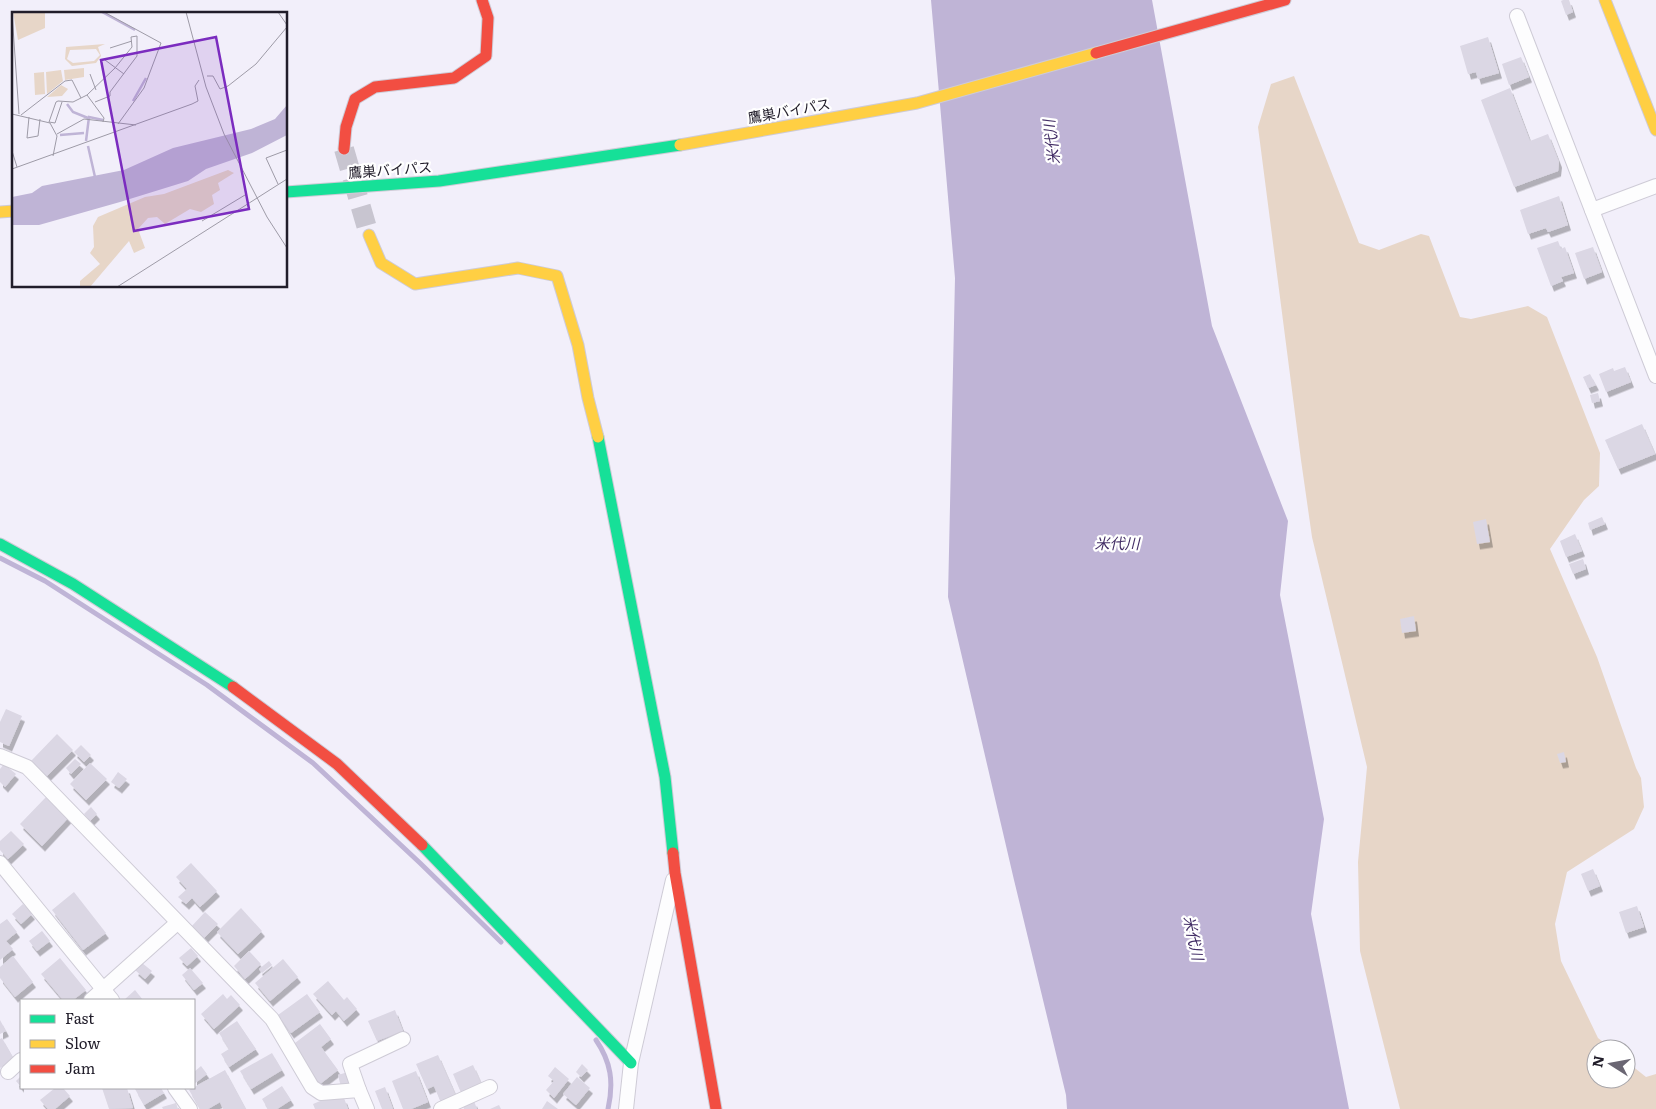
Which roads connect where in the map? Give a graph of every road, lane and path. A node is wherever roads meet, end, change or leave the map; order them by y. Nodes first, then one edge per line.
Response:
1 (482, 0) edge
2 (1285, 0) edge
3 (1605, 0) edge
4 (1517, 16) dead end
5 (1656, 130) edge
6 (344, 150) tunnel mouth
7 (1656, 186) edge
8 (288, 192) edge
9 (1592, 210) junction
10 (370, 235) tunnel mouth
11 (1656, 376) edge
12 (0, 544) edge
13 (0, 756) edge
14 (0, 863) edge
15 (675, 873) junction
16 (177, 923) junction
17 (108, 995) edge
18 (94, 999) edge
19 (403, 1039) dead end
20 (20, 1061) edge
21 (631, 1063) junction
22 (8, 1072) dead end
23 (490, 1087) dead end
24 (176, 1089) edge
25 (359, 1090) junction
26 (190, 1109) edge
27 (367, 1109) edge
28 (441, 1109) edge
29 (626, 1109) edge
30 (716, 1109) edge

1 - 6 main road
2 - 8 main road, 鷹巣バイパス
3 - 5 main road
4 - 9 street
7 - 9 street
9 - 11 street
10 - 15 main road
12 - 21 main road
13 - 16 street
14 - 17 street
15 - 21 street
15 - 30 main road
16 - 17 street
16 - 25 street
17 - 18 street
19 - 25 street
20 - 22 street
21 - 29 street
23 - 28 street
24 - 26 street
25 - 27 street

